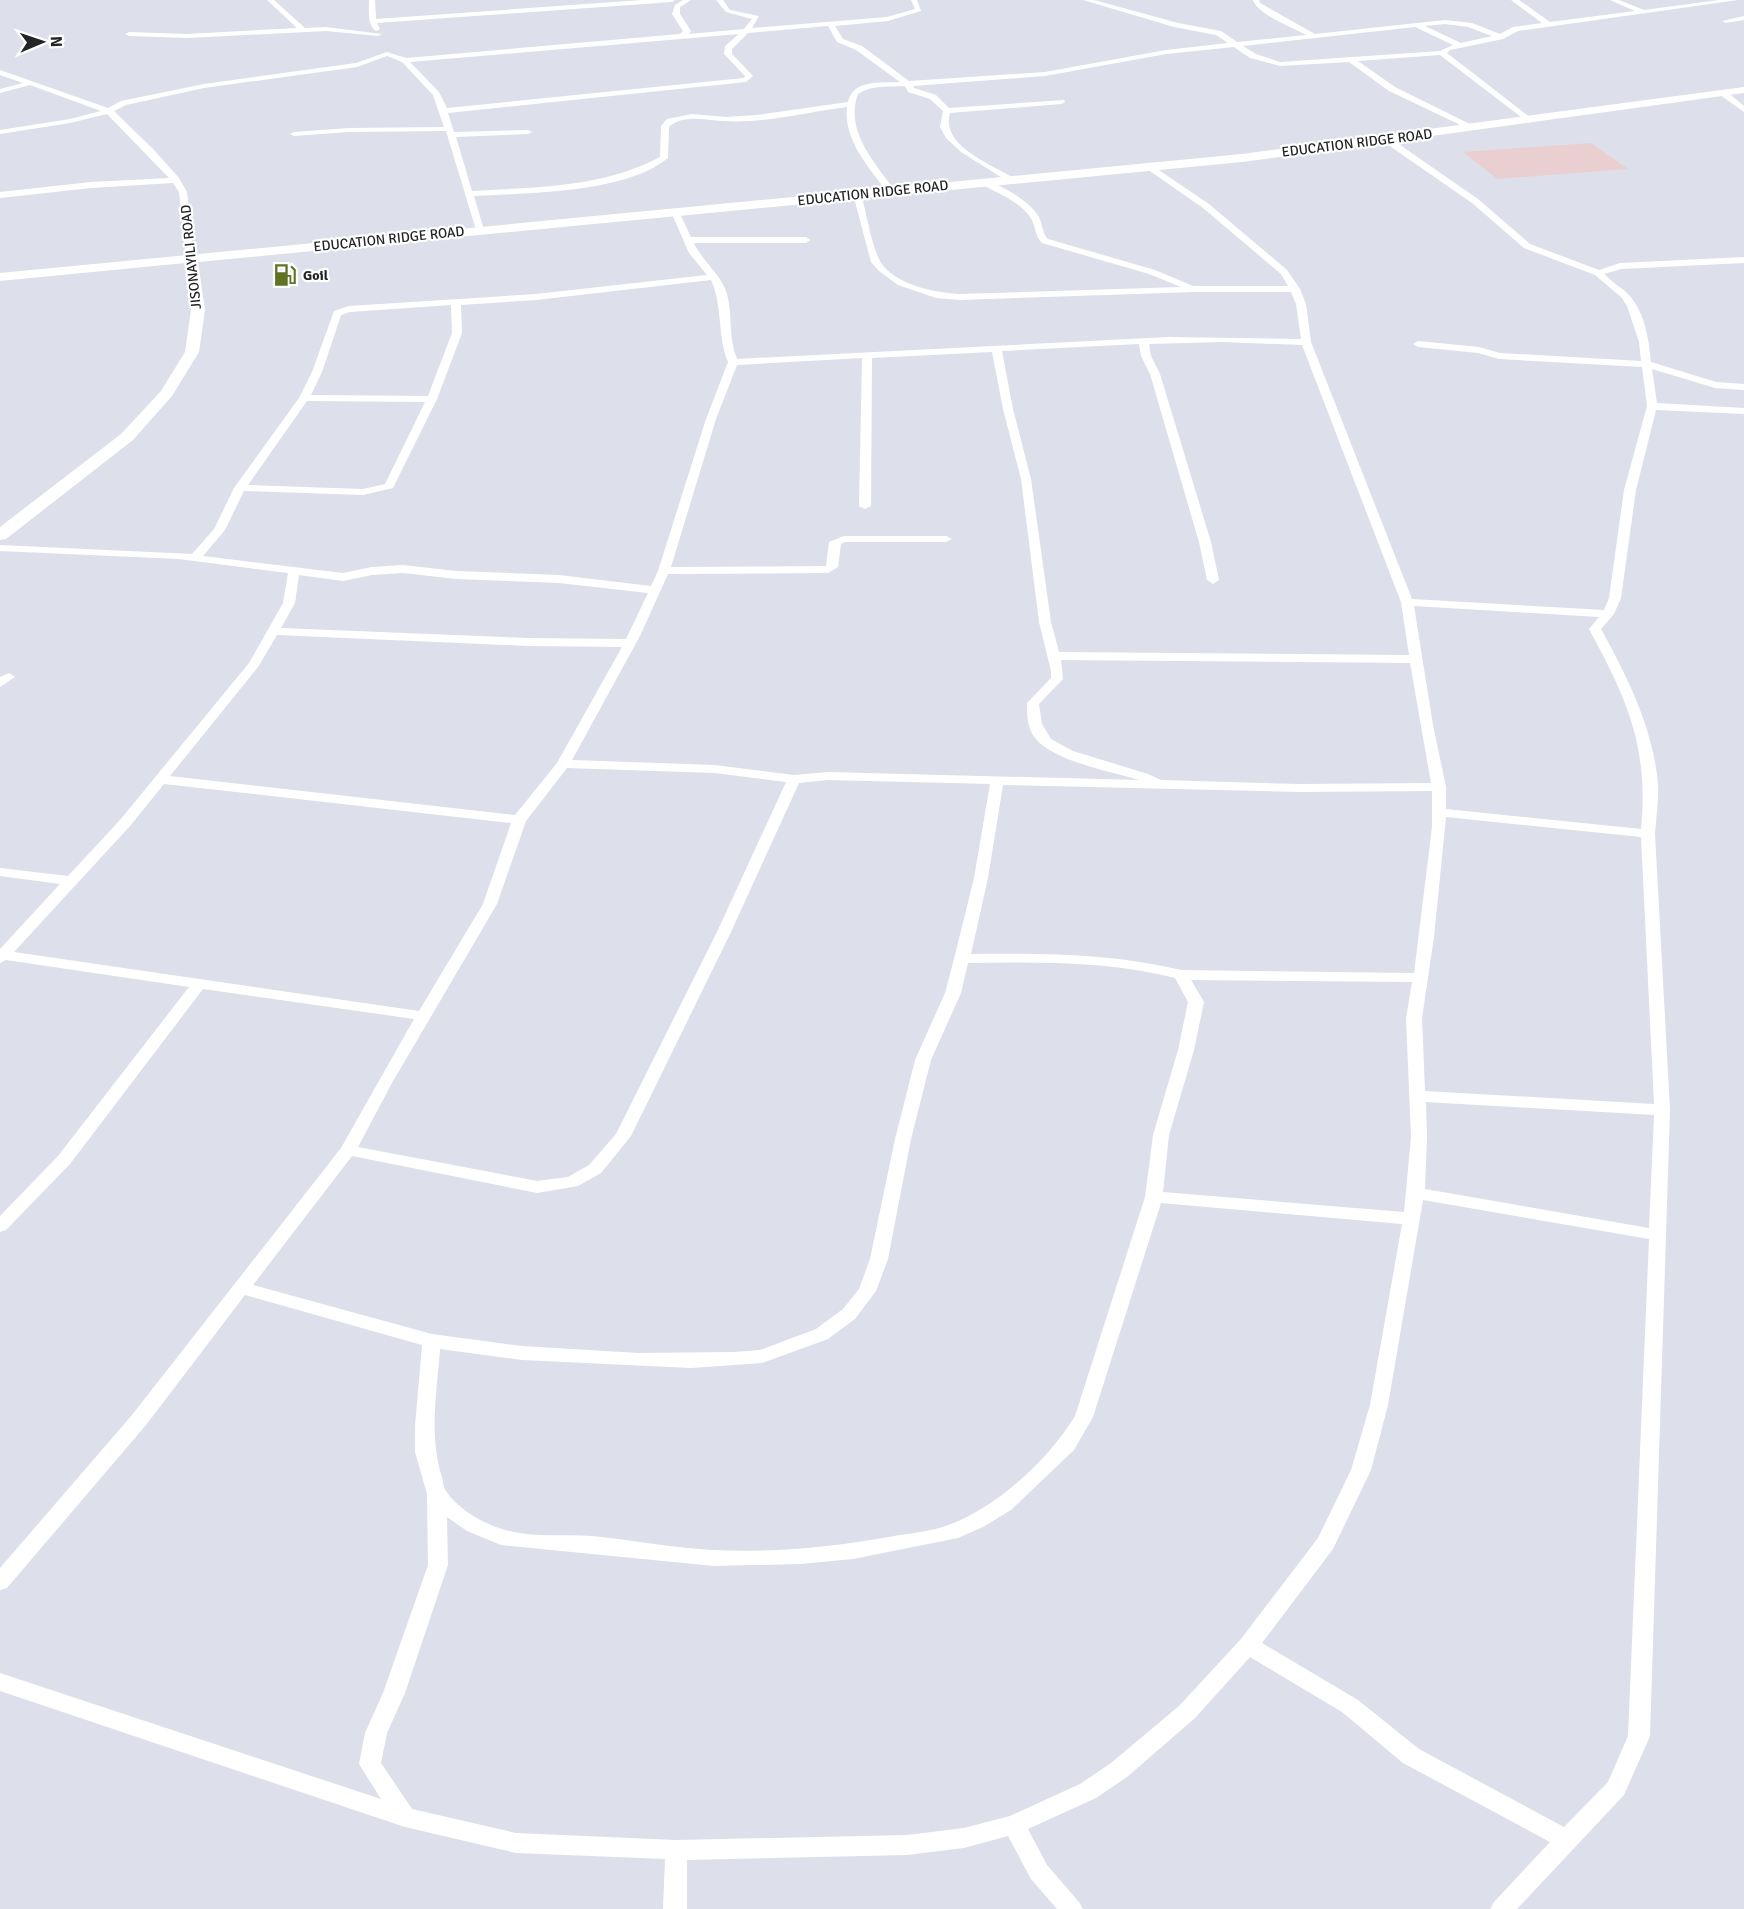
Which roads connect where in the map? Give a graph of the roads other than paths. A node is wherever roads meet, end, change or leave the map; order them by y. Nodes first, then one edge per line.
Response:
1 (270, 0) edge
2 (372, 0) edge
3 (660, 0) edge
4 (672, 0) edge
5 (688, 0) edge
6 (719, 0) edge
7 (914, 0) edge
8 (1086, 0) edge
9 (1256, 0) edge
10 (1514, 0) edge
11 (1613, 0) edge
12 (1731, 0) edge
13 (459, 5) dead end
14 (1744, 8) edge
15 (1642, 12) junction
16 (462, 15) junction
17 (1744, 18) edge
18 (373, 21) junction
19 (1726, 21) dead end
20 (831, 25) junction
21 (1416, 25) junction
22 (1549, 25) junction
23 (303, 30) junction
24 (745, 32) junction
25 (129, 34) dead end
26 (378, 34) junction
27 (1312, 35) junction
28 (682, 37) junction
29 (1500, 37) junction
30 (1238, 44) junction
31 (1459, 45) junction
32 (1180, 51) junction
33 (1442, 53) junction
34 (387, 54) junction
35 (1253, 56) junction
36 (1350, 58) junction
37 (362, 64) junction
38 (407, 64) junction
39 (385, 66) dead end
40 (397, 66) dead end
41 (0, 72) edge
42 (31, 83) junction
43 (908, 84) junction
44 (1744, 90) edge
45 (0, 91) edge
46 (1723, 93) junction
47 (1061, 102) dead end
48 (851, 105) junction
49 (1744, 110) edge
50 (109, 111) junction
51 (444, 111) junction
52 (947, 111) junction
53 (1529, 121) junction
54 (1471, 128) junction
55 (0, 132) edge
56 (450, 132) junction
57 (528, 132) dead end
58 (294, 134) dead end
59 (1387, 140) junction
60 (1150, 167) junction
61 (1009, 179) junction
62 (176, 180) junction
63 (984, 182) junction
64 (891, 191) junction
65 (468, 194) junction
66 (856, 194) junction
67 (0, 195) edge
68 (675, 212) junction
69 (480, 230) junction
70 (689, 240) junction
71 (806, 240) dead end
72 (191, 259) junction
73 (1744, 260) edge
74 (1613, 267) junction
75 (1584, 268) junction
76 (1599, 273) junction
77 (0, 277) edge
78 (714, 277) junction
79 (1194, 288) junction
80 (1295, 289) junction
81 (456, 303) junction
82 (1143, 341) junction
83 (1306, 342) junction
84 (1418, 344) dead end
85 (997, 350) junction
86 (867, 355) junction
87 (733, 362) junction
88 (1647, 364) junction
89 (1744, 387) edge
90 (304, 398) junction
91 (432, 399) junction
92 (1652, 406) junction
93 (1744, 411) edge
94 (240, 488) junction
95 (865, 506) dead end
96 (0, 535) edge
97 (946, 539) dead end
98 (0, 548) edge
99 (195, 558) junction
100 (664, 571) junction
101 (294, 572) junction
102 (1213, 580) dead end
103 (656, 590) junction
104 (1407, 602) junction
105 (1608, 614) junction
106 (273, 631) junction
107 (630, 643) junction
108 (1052, 656) junction
109 (1416, 659) junction
110 (563, 764) junction
111 (159, 779) junction
112 (794, 779) junction
113 (997, 781) junction
114 (1162, 784) junction
115 (1439, 788) junction
116 (1439, 812) junction
117 (519, 820) junction
118 (1648, 834) junction
119 (0, 872) edge
120 (70, 881) junction
121 (1, 957) edge
122 (962, 959) junction
123 (1181, 975) junction
124 (1419, 978) junction
125 (199, 984) junction
126 (423, 1016) junction
127 (1417, 1096) junction
128 (1662, 1110) junction
129 (348, 1149) junction
130 (1416, 1193) junction
131 (1154, 1197) junction
132 (1413, 1219) junction
133 (0, 1226) edge
134 (1657, 1235) junction
135 (241, 1288) junction
136 (432, 1341) junction
137 (437, 1494) junction
138 (0, 1582) edge
139 (1248, 1646) junction
140 (0, 1682) edge
141 (405, 1817) junction
142 (1014, 1825) junction
143 (1567, 1840) junction
144 (676, 1850) junction
145 (675, 1909) edge
146 (1071, 1909) edge
147 (1502, 1909) edge

1 - 23 street
2 - 18 street
3 - 4 street
3 - 16 street
5 - 28 street
6 - 24 street
7 - 20 street
8 - 30 street
9 - 27 street
10 - 22 street
11 - 15 street
12 - 14 street
12 - 15 street
13 - 16 street
15 - 22 street
16 - 18 street
17 - 19 street
18 - 26 street
20 - 24 street
20 - 43 street
21 - 27 street
21 - 29 street
21 - 31 street
22 - 29 street
23 - 25 street
23 - 26 street
24 - 28 street
24 - 51 street
26 - 34 street
27 - 30 street
28 - 38 street
29 - 31 street
30 - 32 street
30 - 35 street
31 - 33 street
32 - 35 street
32 - 43 street
33 - 36 street
33 - 53 street
34 - 37 street
34 - 38 street
35 - 36 street
36 - 54 street
37 - 39 street
37 - 50 street
38 - 40 street
38 - 51 street
41 - 42 street, JISONAYILI ROAD
42 - 45 street
42 - 50 street, JISONAYILI ROAD
43 - 48 street
43 - 52 street
44 - 46 main road, EDUCATION RIDGE ROAD
46 - 49 street
46 - 53 main road, EDUCATION RIDGE ROAD
47 - 52 street
48 - 64 street
48 - 65 street
50 - 55 street
50 - 62 street, JISONAYILI ROAD
51 - 56 street
52 - 61 street
53 - 54 main road, EDUCATION RIDGE ROAD
54 - 59 main road, EDUCATION RIDGE ROAD
56 - 57 street
56 - 58 street
56 - 65 street
59 - 60 main road, EDUCATION RIDGE ROAD
59 - 75 street
60 - 61 main road, EDUCATION RIDGE ROAD
60 - 80 street
61 - 63 main road, EDUCATION RIDGE ROAD
62 - 67 street
62 - 72 street, JISONAYILI ROAD
63 - 64 main road, EDUCATION RIDGE ROAD
63 - 79 street
64 - 66 main road, EDUCATION RIDGE ROAD
65 - 69 street
66 - 68 main road, EDUCATION RIDGE ROAD
66 - 79 street
68 - 69 main road, EDUCATION RIDGE ROAD
68 - 70 street
69 - 72 main road, EDUCATION RIDGE ROAD
70 - 71 street
70 - 78 street
72 - 77 main road, EDUCATION RIDGE ROAD
72 - 96 main road, JISONAYILI ROAD
73 - 74 street
74 - 75 street
74 - 76 street
75 - 76 street
76 - 88 street
78 - 81 street
78 - 87 street
79 - 80 street
80 - 83 street
81 - 90 street
81 - 91 street
82 - 83 street
82 - 85 street
82 - 102 street
83 - 104 street
84 - 88 street
85 - 86 street
85 - 108 street
86 - 87 street
86 - 95 street
87 - 100 street
88 - 89 street
88 - 92 street
90 - 91 street
90 - 94 street
91 - 94 street
92 - 93 street
92 - 105 street
94 - 99 street
97 - 100 street
98 - 99 street
99 - 101 street
100 - 103 street
101 - 103 street
101 - 106 street
103 - 107 street
104 - 105 street
104 - 109 street
105 - 118 street
106 - 107 street
106 - 111 street
107 - 110 street
108 - 109 street
108 - 114 street
109 - 115 street
110 - 112 street
110 - 117 street
111 - 117 street
111 - 120 street
112 - 113 street
112 - 129 street
113 - 114 street
113 - 122 street
114 - 115 street
115 - 116 street
116 - 118 street
116 - 124 street
117 - 126 street
118 - 128 street
119 - 120 street
120 - 121 street
121 - 125 street
122 - 123 street
122 - 136 street
123 - 124 street
123 - 131 street
124 - 127 street
125 - 126 street
125 - 133 street
126 - 129 street
127 - 128 street
127 - 130 street
128 - 134 street
129 - 135 street
130 - 132 street
130 - 134 street
131 - 132 street
131 - 137 street
132 - 139 street
134 - 143 street
135 - 136 street
135 - 138 street
136 - 137 street
137 - 141 street
139 - 142 street
139 - 143 street
140 - 141 street
141 - 144 street
142 - 144 street
142 - 146 street
143 - 147 street
144 - 145 street

